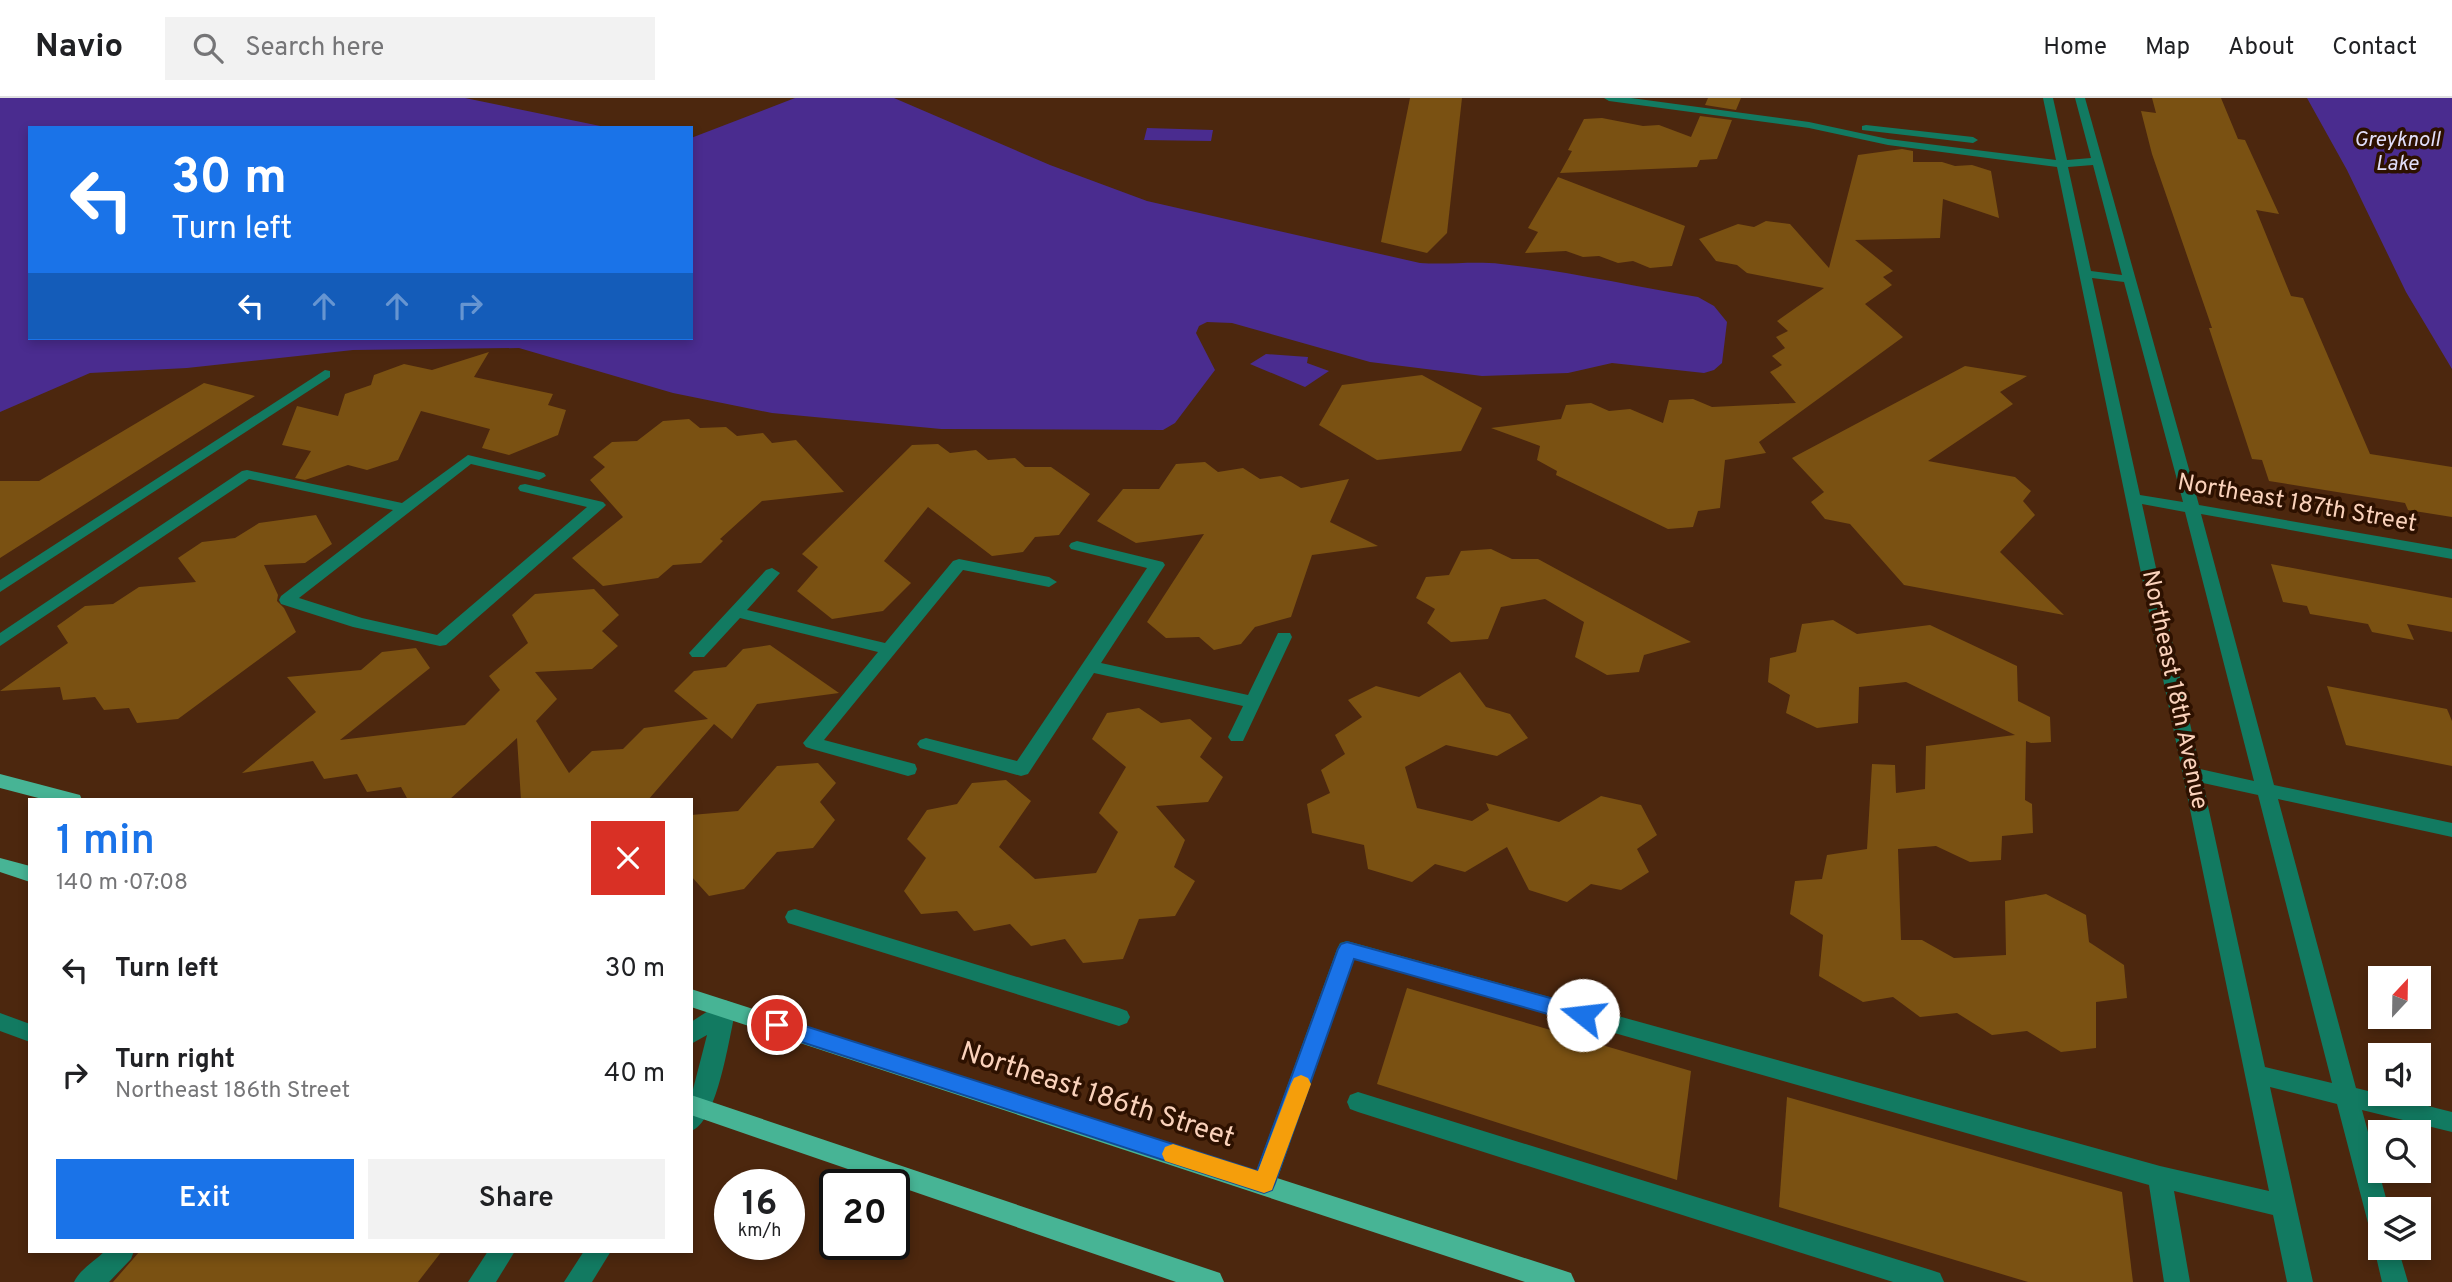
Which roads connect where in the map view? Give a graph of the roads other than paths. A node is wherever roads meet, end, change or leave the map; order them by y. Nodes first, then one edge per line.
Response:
1 (1609, 98) edge
2 (2048, 98) edge
3 (2080, 98) edge
4 (1809, 125) junction
5 (1981, 141) dead end
6 (2046, 150) dead end
7 (2061, 158) junction
8 (2097, 161) junction
9 (2087, 274) junction
10 (2129, 279) junction
11 (325, 374) dead end
12 (539, 476) dead end
13 (525, 488) dead end
14 (2134, 498) junction
15 (405, 508) junction
16 (2192, 508) junction
17 (1077, 546) dead end
18 (2452, 554) edge
19 (772, 573) dead end
20 (1049, 582) dead end
21 (0, 587) edge
22 (736, 612) junction
23 (1284, 637) dead end
24 (0, 641) edge
25 (889, 649) junction
26 (698, 653) dead end
27 (1090, 666) junction
28 (1254, 702) junction
29 (1237, 737) dead end
30 (926, 744) dead end
31 (908, 769) dead end
32 (2191, 774) junction
33 (0, 781) edge
34 (2266, 790) junction
35 (65, 798) edge
36 (2452, 830) edge
37 (0, 865) edge
38 (28, 873) edge
39 (795, 917) dead end
40 (693, 999) edge
41 (725, 1009) junction
42 (1119, 1017) dead end
43 (0, 1023) edge
44 (28, 1032) edge
45 (693, 1033) edge
46 (2256, 1074) junction
47 (2347, 1097) junction
48 (1358, 1102) dead end
49 (694, 1111) edge
50 (2452, 1122) edge
51 (2160, 1177) junction
52 (1264, 1183) junction
53 (2373, 1197) edge
54 (2284, 1206) junction
55 (120, 1253) edge
56 (502, 1253) edge
57 (598, 1253) edge
58 (2389, 1260) edge
59 (87, 1282) edge
60 (481, 1282) edge
61 (577, 1282) edge
62 (1212, 1282) edge
63 (1562, 1282) edge
64 (1931, 1282) edge
65 (2177, 1282) edge
66 (2300, 1282) edge
67 (2395, 1282) edge

1 - 4 street
2 - 7 street, Northeast 18th Avenue
3 - 8 street
4 - 5 street
4 - 7 street
6 - 7 street
7 - 8 street
7 - 9 street, Northeast 18th Avenue
8 - 10 street
9 - 10 street
9 - 14 street, Northeast 18th Avenue
10 - 16 street
11 - 21 street
12 - 15 street
13 - 15 street
14 - 16 street, Northeast 187th Street
14 - 32 street, Northeast 18th Avenue
15 - 24 street
16 - 18 street, Northeast 187th Street
16 - 34 street
17 - 27 street
19 - 22 street
20 - 25 street
22 - 25 street
22 - 26 street
23 - 28 street
25 - 31 street
27 - 28 street
27 - 30 street
28 - 29 street
32 - 34 street
32 - 46 street, Northeast 18th Avenue
33 - 35 main road
34 - 36 street
34 - 47 street
37 - 38 main road
39 - 42 street
40 - 41 main road, Northeast 186th Street
41 - 45 street
41 - 49 street
41 - 52 main road, Northeast 186th Street
43 - 44 street
46 - 47 street
46 - 54 street, Northeast 18th Avenue
47 - 50 street
47 - 53 street
48 - 64 street
49 - 62 main road
51 - 52 street
51 - 54 street
51 - 65 street
52 - 63 main road, Northeast 186th Street
54 - 66 street, Northeast 18th Avenue
55 - 59 street
56 - 60 street
57 - 61 street
58 - 67 street

